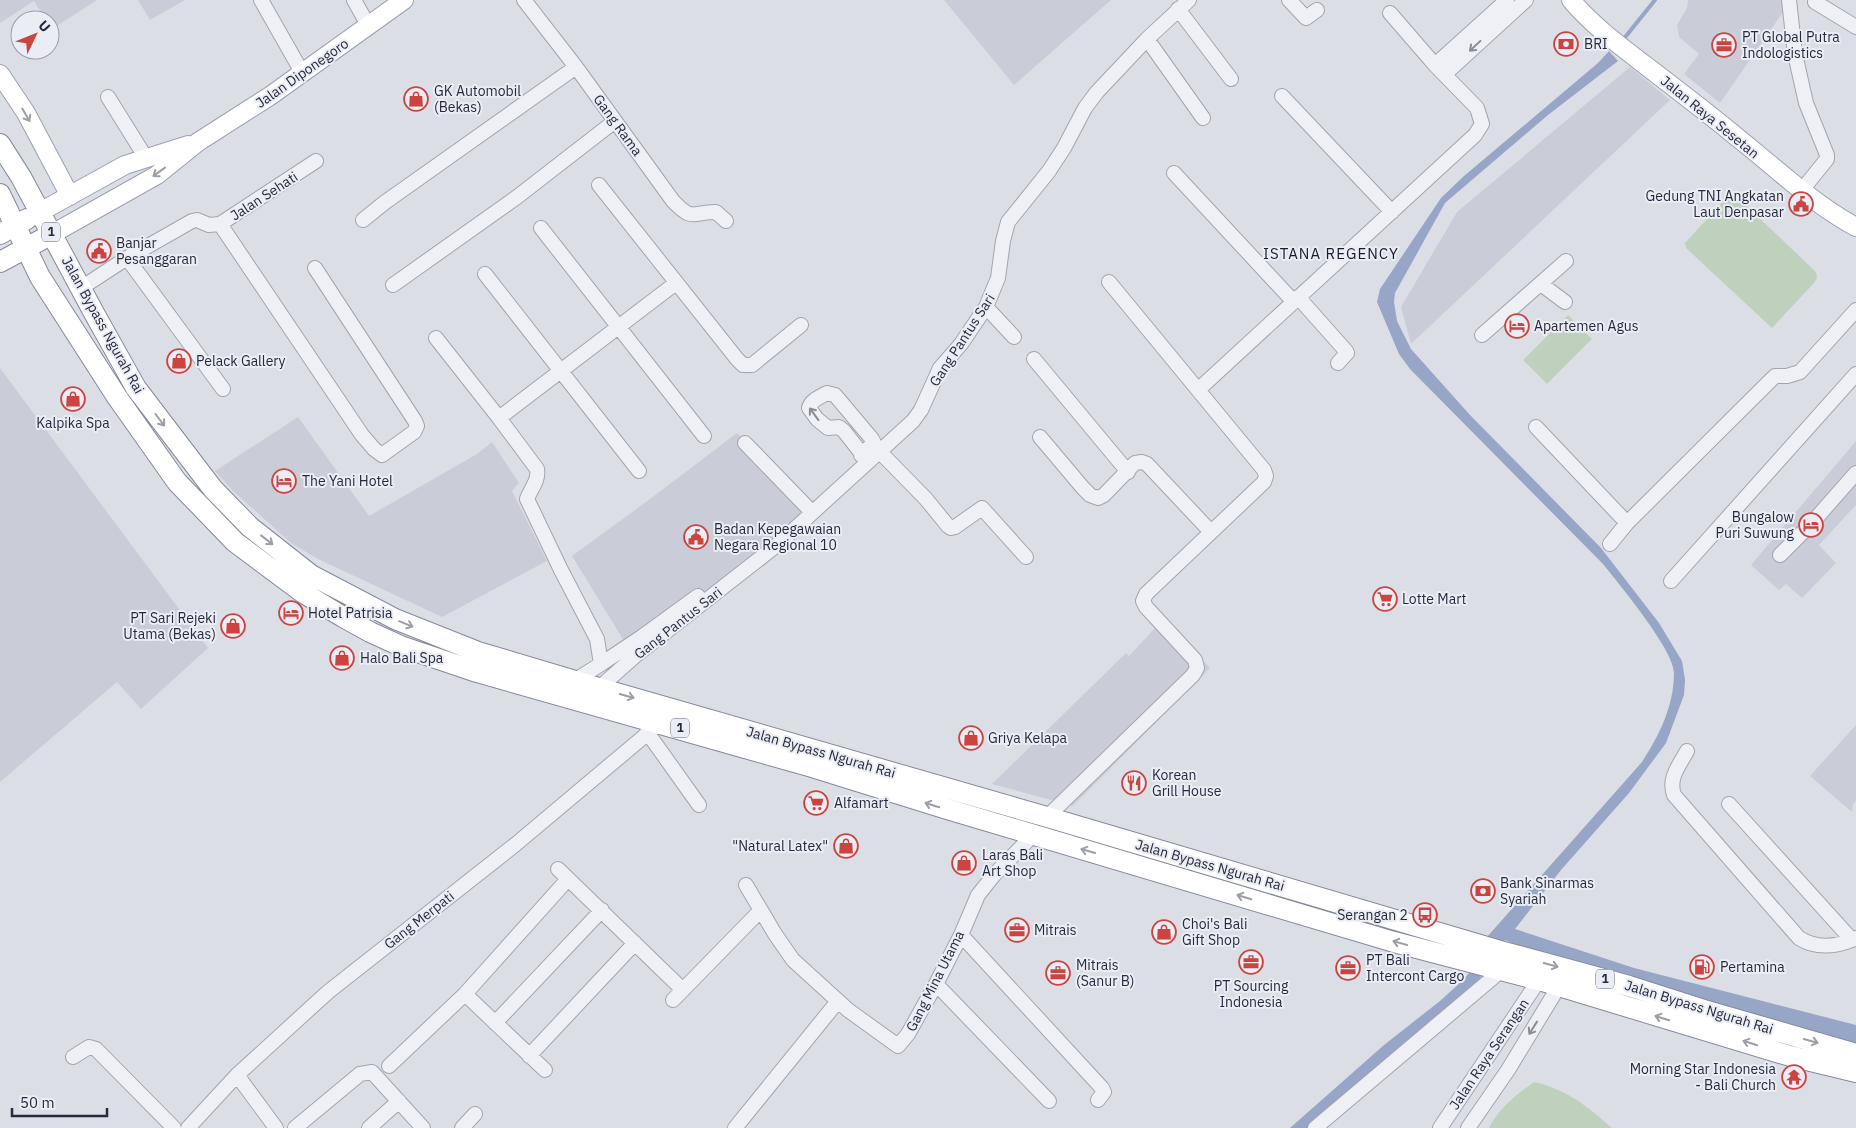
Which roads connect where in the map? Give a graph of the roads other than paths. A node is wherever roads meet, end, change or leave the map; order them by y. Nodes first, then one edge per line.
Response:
1 (261, 0) edge
2 (354, 0) edge
3 (404, 0) edge
4 (524, 0) edge
5 (1289, 0) edge
6 (1507, 0) edge
7 (1526, 0) edge
8 (1571, 0) edge
9 (1789, 0) edge
10 (1815, 2) dead end
11 (1184, 4) edge
12 (1317, 10) dead end
13 (1390, 13) dead end
14 (368, 26) junction
15 (1856, 27) edge
16 (1147, 39) junction
17 (576, 67) junction
18 (1440, 70) junction
19 (0, 74) edge
20 (303, 74) junction
21 (1231, 79) dead end
22 (1282, 96) dead end
23 (108, 97) dead end
24 (1203, 118) dead end
25 (615, 121) junction
26 (198, 142) junction
27 (0, 144) edge
28 (146, 158) junction
29 (316, 162) dead end
30 (1174, 173) dead end
31 (599, 185) dead end
32 (1802, 190) junction
33 (0, 194) edge
34 (70, 196) junction
35 (40, 212) junction
36 (1392, 212) junction
37 (363, 220) dead end
38 (726, 221) dead end
39 (220, 224) junction
40 (1856, 227) edge
41 (541, 228) dead end
42 (8, 230) edge
43 (52, 234) junction
44 (26, 248) junction
45 (127, 258) junction
46 (1566, 261) dead end
47 (0, 262) edge
48 (315, 268) dead end
49 (485, 274) dead end
50 (1109, 282) dead end
51 (676, 283) junction
52 (1541, 284) junction
53 (393, 285) dead end
54 (81, 288) junction
55 (1296, 299) junction
56 (1565, 302) dead end
57 (986, 307) junction
58 (1856, 310) edge
59 (801, 325) dead end
60 (618, 327) junction
61 (1482, 335) dead end
62 (1014, 337) dead end
63 (436, 338) dead end
64 (1034, 359) dead end
65 (1338, 363) dead end
66 (560, 371) junction
67 (1856, 374) edge
68 (223, 389) dead end
69 (1199, 389) junction
70 (499, 418) junction
71 (1536, 426) dead end
72 (704, 436) dead end
73 (1040, 437) dead end
74 (745, 444) dead end
75 (879, 451) junction
76 (862, 454) junction
77 (639, 471) dead end
78 (1128, 472) junction
79 (1856, 473) edge
80 (808, 508) junction
81 (1627, 524) junction
82 (1211, 532) junction
83 (1610, 544) dead end
84 (1780, 555) dead end
85 (1026, 557) dead end
86 (1671, 581) dead end
87 (602, 664) junction
88 (574, 681) junction
89 (599, 688) junction
90 (654, 727) junction
91 (1687, 751) dead end
92 (814, 759) junction
93 (1729, 804) dead end
94 (699, 805) dead end
95 (1047, 817) junction
96 (1034, 834) junction
97 (558, 868) dead end
98 (568, 879) junction
99 (746, 885) dead end
100 (602, 910) junction
101 (761, 910) junction
102 (961, 935) junction
103 (1854, 939) edge
104 (635, 943) junction
105 (1468, 951) junction
106 (1501, 964) junction
107 (1539, 980) junction
108 (936, 984) junction
109 (1559, 986) junction
110 (465, 994) junction
111 (838, 1001) junction
112 (1704, 1010) junction
113 (495, 1023) junction
114 (1709, 1032) junction
115 (1856, 1054) edge
116 (529, 1056) junction
117 (73, 1057) dead end
118 (389, 1066) dead end
119 (545, 1070) dead end
120 (1856, 1072) edge
121 (237, 1075) junction
122 (1098, 1100) dead end
123 (399, 1101) junction
124 (1049, 1101) dead end
125 (475, 1114) dead end
126 (174, 1128) edge
127 (188, 1128) edge
128 (276, 1128) edge
129 (295, 1128) edge
130 (369, 1128) edge
131 (424, 1128) edge
132 (462, 1128) edge
133 (735, 1128) edge
134 (1316, 1128) edge
135 (1440, 1128) edge
136 (1468, 1128) edge

1 - 20 street
2 - 14 street
3 - 14 main road, Jalan Diponegoro
4 - 17 street, Gang Rama
5 - 12 street
6 - 18 street
7 -> 18 street
8 - 32 main road, Jalan Raya Sesetan
9 - 32 street
10 - 15 street
11 - 16 street, Gang Pantus Sari
11 - 21 street
13 - 18 street
14 - 20 main road, Jalan Diponegoro
16 - 24 street
16 - 57 street, Gang Pantus Sari
17 - 25 street, Gang Rama
17 - 37 street
18 - 36 street
19 -> 34 main road
20 - 26 main road, Jalan Diponegoro
22 - 36 street
23 - 28 street
25 - 38 street, Gang Rama
25 - 53 street
26 - 28 main road, Jalan Diponegoro
26 -> 43 main road, Jalan Diponegoro
27 - 35 highway, Jalan Bypass Ngurah Rai / 1
28 - 34 main road, Jalan Diponegoro
29 - 39 street, Jalan Sehati
30 - 55 street
31 - 51 street
32 - 40 main road, Jalan Raya Sesetan
33 - 42 highway, Jalan Bypass Ngurah Rai / 1
34 - 35 main road, Jalan Diponegoro
35 - 42 highway
35 - 43 highway, Jalan Bypass Ngurah Rai / 1
36 - 55 street
39 - 45 street, Jalan Sehati
39 - 48 street
41 - 60 street
42 - 44 highway, Jalan Bypass Ngurah Rai / 1
43 - 44 highway
43 - 54 highway, Jalan Bypass Ngurah Rai / 1
44 - 47 highway
44 - 90 highway, Jalan Bypass Ngurah Rai / 1
45 - 54 street, Jalan Sehati
45 - 68 street
46 - 52 street
49 - 66 street
50 - 69 street
51 - 59 street
51 - 60 street
52 - 56 street
52 - 61 street
54 -> 88 highway, Jalan Bypass Ngurah Rai / 1
55 - 65 street
55 - 69 street
57 - 62 street
57 - 75 street, Gang Pantus Sari
58 - 81 street
60 - 66 street
60 - 72 street
63 - 70 street
64 - 78 street
66 - 70 street
66 - 77 street
67 - 86 street
69 - 82 street
70 - 87 street
71 - 81 street
73 - 78 street
74 - 80 street
75 - 85 street
75 - 89 street, Gang Pantus Sari
76 -> 76 street
76 - 80 street
78 - 82 street
79 - 84 street
80 - 87 street
81 - 83 street
82 - 95 street
87 - 88 street
88 - 89 highway, Jalan Bypass Ngurah Rai / 1
89 -> 92 highway, Jalan Bypass Ngurah Rai / 1
90 - 92 highway, Jalan Bypass Ngurah Rai / 1
90 - 94 street
90 - 121 street, Gang Merpati
91 - 103 street
92 - 95 highway, Jalan Bypass Ngurah Rai / 1
96 -> 92 highway, Jalan Bypass Ngurah Rai / 1
93 - 103 street
95 - 105 highway, Jalan Bypass Ngurah Rai / 1
96 - 102 street, Gang Mina Utama
105 -> 96 highway, Jalan Bypass Ngurah Rai / 1
97 - 98 street
98 - 100 street
98 - 110 street
99 - 101 street, Gang Mina Utama
100 - 104 street
100 - 113 street
101 - 104 street
101 - 111 street, Gang Mina Utama
102 - 108 street, Gang Mina Utama
102 - 122 street
104 - 116 street
105 - 106 highway, Jalan Bypass Ngurah Rai / 1
106 - 107 highway, Jalan Bypass Ngurah Rai / 1
106 -> 112 highway, Jalan Bypass Ngurah Rai / 1
106 - 134 street
107 - 109 highway, Jalan Bypass Ngurah Rai / 1
107 - 135 street, Jalan Raya Serangan
108 - 111 street, Gang Mina Utama
108 - 124 street
114 -> 109 highway, Jalan Bypass Ngurah Rai / 1
109 -> 136 street, Jalan Raya Serangan
110 - 113 street
110 - 118 street
111 - 133 street
112 - 114 highway
112 -> 115 highway, Jalan Bypass Ngurah Rai / 1
113 - 116 street
120 -> 114 highway, Jalan Bypass Ngurah Rai / 1
116 - 119 street
117 - 126 street
121 - 127 street, Gang Merpati
121 - 128 street
123 - 129 street
123 - 130 street
123 - 131 street
125 - 132 street

